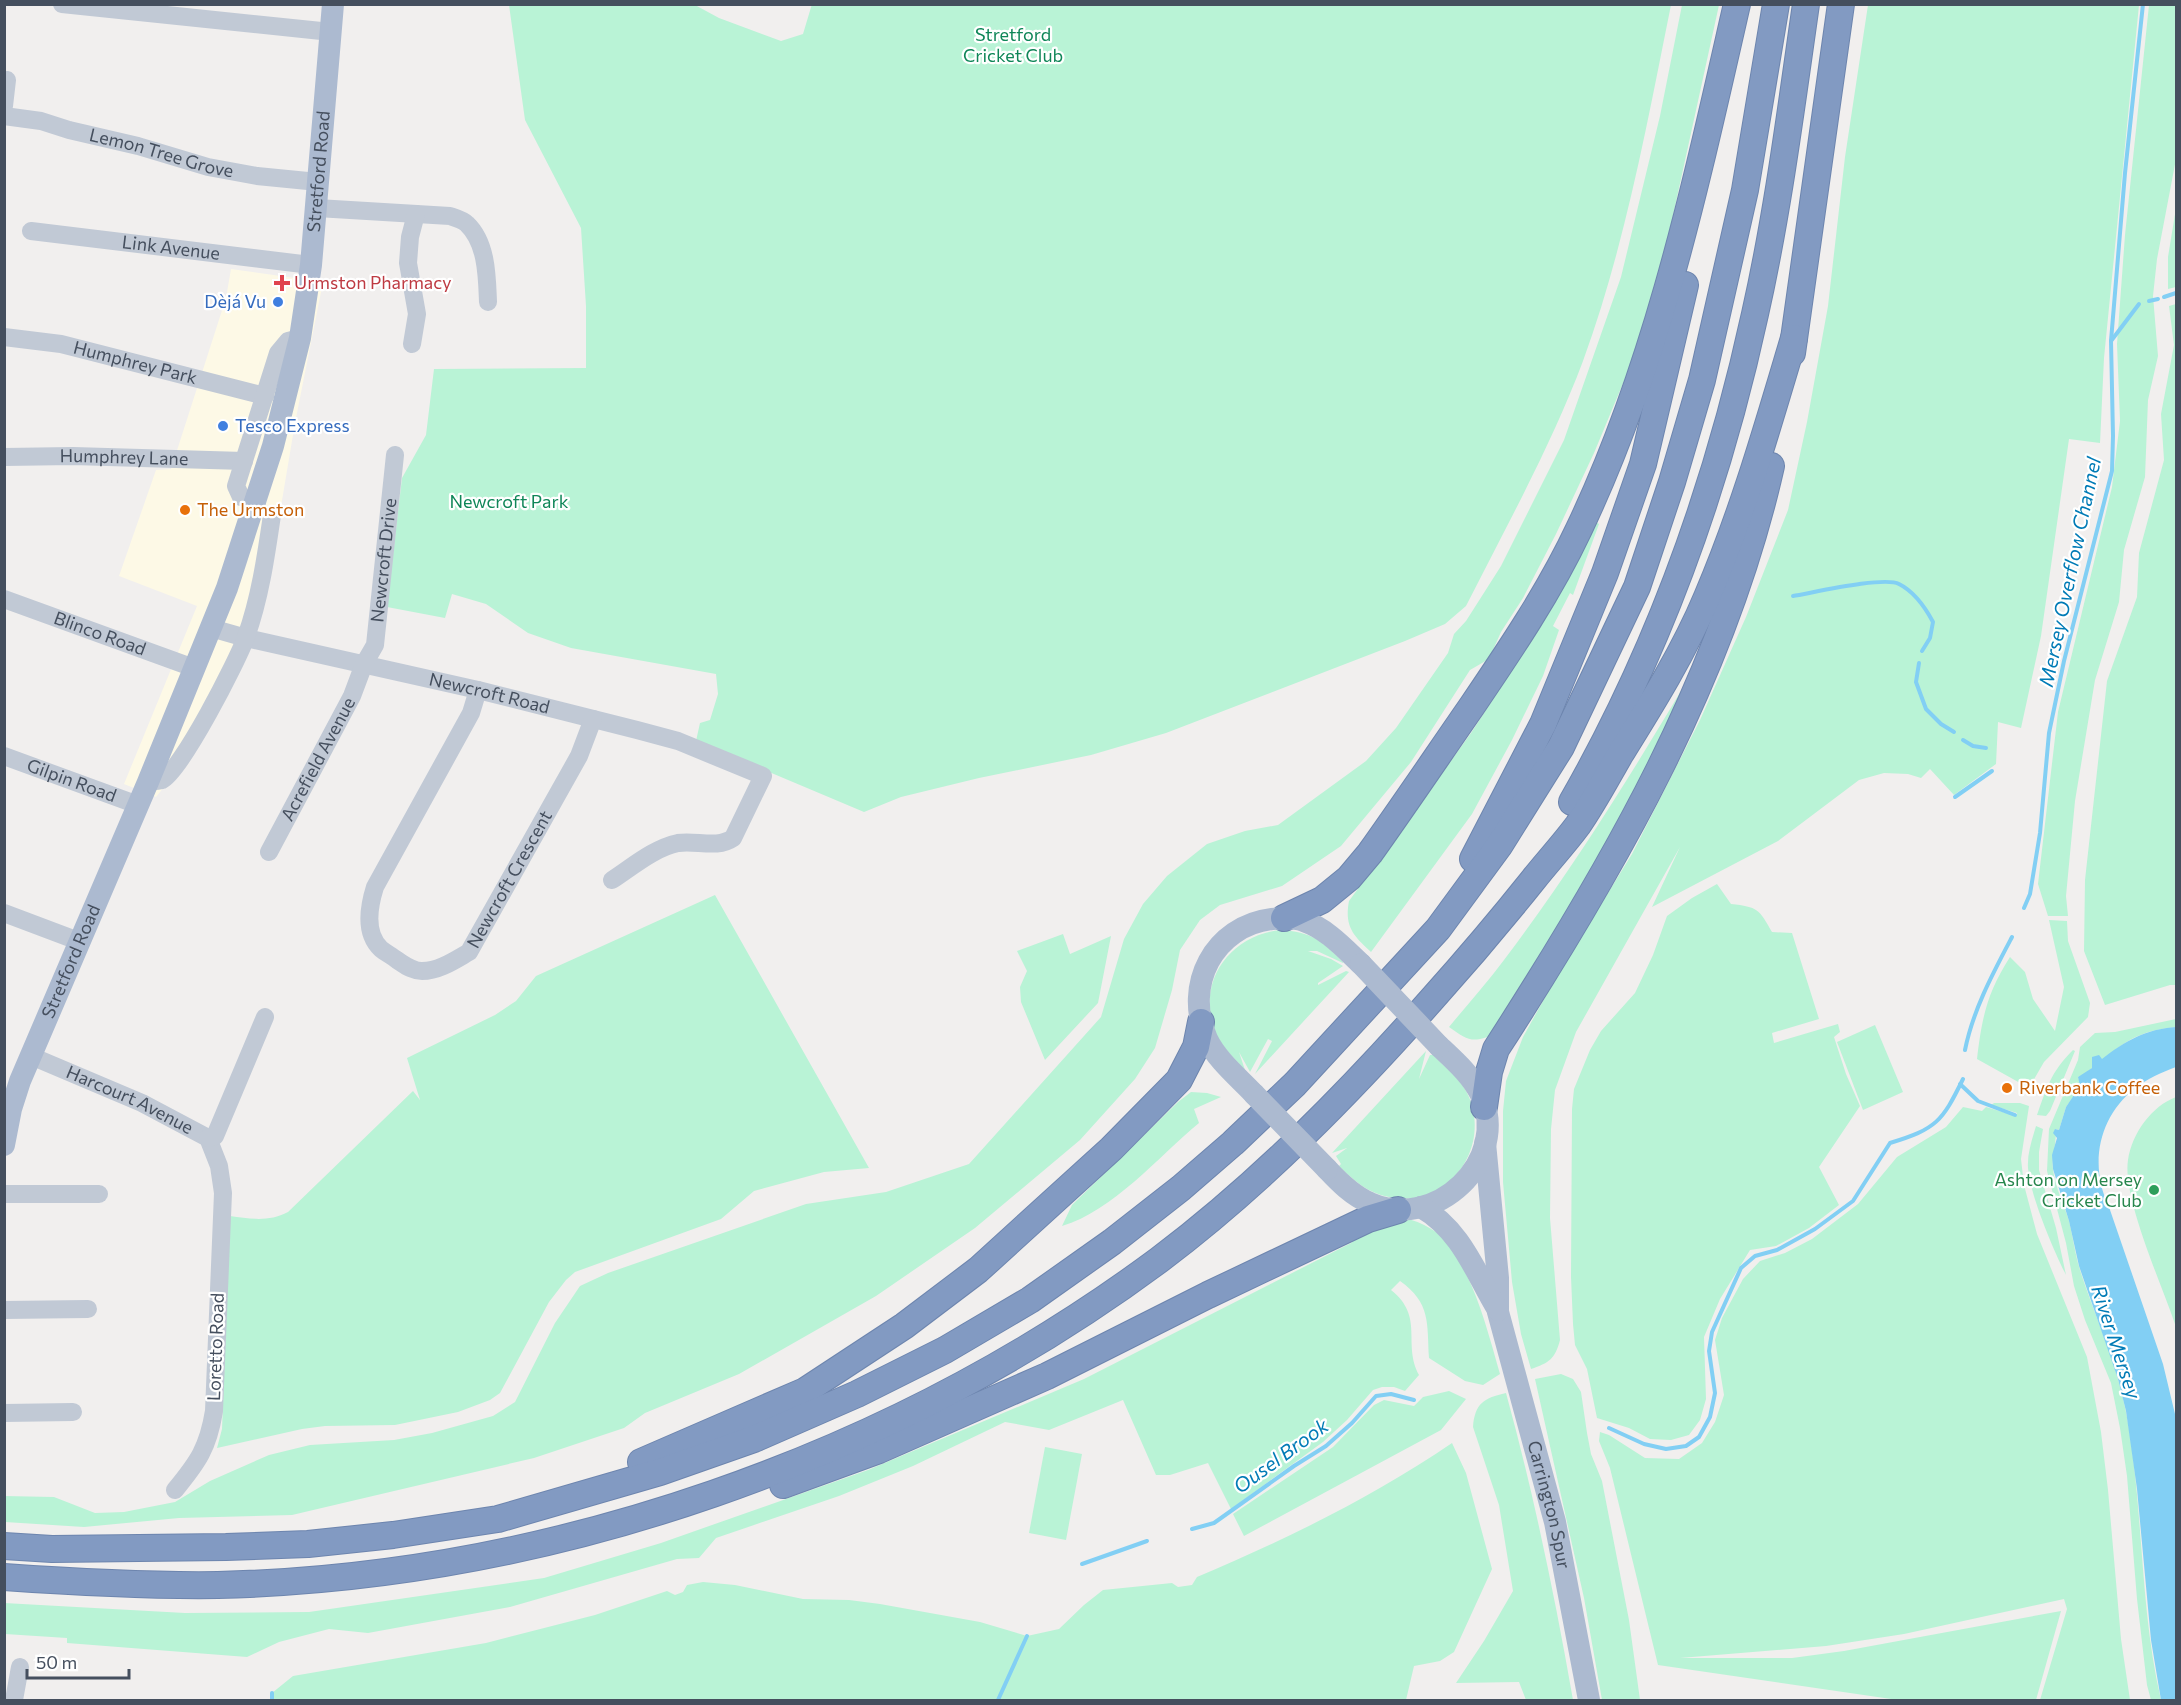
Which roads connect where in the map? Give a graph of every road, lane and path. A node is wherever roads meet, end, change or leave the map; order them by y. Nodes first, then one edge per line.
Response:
1 (62, 4) edge
2 (333, 4) edge
3 (1738, 4) edge
4 (1776, 4) edge
5 (1806, 4) edge
6 (1841, 4) edge
7 (331, 32) junction
8 (7, 80) dead end
9 (4, 106) edge
10 (4, 116) edge
11 (318, 182) junction
12 (317, 208) junction
13 (416, 214) junction
14 (31, 231) dead end
15 (311, 265) junction
16 (488, 302) dead end
17 (4, 337) edge
18 (300, 338) junction
19 (1794, 338) junction
20 (412, 344) dead end
21 (265, 396) junction
22 (395, 454) dead end
23 (4, 457) edge
24 (244, 461) junction
25 (266, 496) junction
26 (4, 599) edge
27 (211, 628) junction
28 (246, 638) junction
29 (364, 664) junction
30 (194, 668) junction
31 (478, 690) junction
32 (593, 719) junction
33 (4, 756) edge
34 (148, 782) junction
35 (138, 805) junction
36 (269, 852) dead end
37 (612, 880) dead end
38 (4, 913) edge
39 (1284, 918) junction
40 (1438, 929) junction
41 (81, 942) junction
42 (1479, 946) junction
43 (265, 1017) dead end
44 (1201, 1022) junction
45 (31, 1056) junction
46 (1484, 1107) junction
47 (8, 1108) edge
48 (208, 1138) junction
49 (1485, 1143) junction
50 (4, 1145) edge
51 (223, 1193) joint
52 (4, 1194) edge
53 (99, 1194) dead end
54 (1410, 1209) junction
55 (88, 1309) dead end
56 (4, 1310) edge
57 (1498, 1312) junction
58 (73, 1412) dead end
59 (4, 1413) edge
60 (175, 1490) dead end
61 (640, 1518) junction
62 (393, 1535) junction
63 (4, 1546) edge
64 (4, 1577) edge
65 (20, 1668) dead end
66 (14, 1701) edge
67 (1589, 1701) edge

1 - 7 street
2 - 7 main road, Stretford Road
3 - 39 highway
3 - 40 highway
4 - 40 highway
5 - 42 highway
6 - 19 highway
7 - 11 main road, Stretford Road
8 - 9 street
10 - 11 street, Lemon Tree Grove
11 - 12 main road, Stretford Road
12 - 13 street
12 - 15 main road, Stretford Road
13 - 16 street
13 - 20 street
14 - 15 street, Link Avenue
15 - 18 main road, Stretford Road
17 - 21 street, Humphrey Park
18 - 21 street
18 - 25 main road, Stretford Road
19 - 42 highway
19 - 46 highway
21 - 24 street
22 - 29 street, Newcroft Drive
23 - 24 street, Humphrey Lane
24 - 25 street
25 - 27 main road, Stretford Road
25 - 28 street, Stretford Road
26 - 30 street, Blinco Road
27 - 28 street, Newcroft Road
27 - 30 main road, Stretford Road
28 - 29 street, Newcroft Road
28 - 34 street, Stretford Road
29 - 31 street, Newcroft Road
29 - 36 street, Acrefield Avenue
30 - 34 main road, Stretford Road
31 - 32 street, Newcroft Road
31 - 32 street, Newcroft Crescent
32 - 37 street, Newcroft Road
33 - 35 street, Gilpin Road
34 - 35 main road, Stretford Road
35 - 41 main road, Stretford Road
38 - 41 street
39 - 44 main road
39 - 46 main road, bridge
40 - 62 highway
41 - 45 main road, Stretford Road
42 - 61 highway
43 - 48 street
44 - 54 main road, bridge
44 - 62 highway
45 - 47 main road, Stretford Road
45 - 48 street, Harcourt Avenue
46 - 49 main road, Carrington Spur
47 - 50 main road, Stretford Road
48 - 51 street, Harcourt Avenue
49 - 54 main road
49 - 57 main road, Carrington Spur
51 - 60 street, Loretto Road
52 - 53 street
54 - 57 main road, Carrington Spur
54 - 61 highway
55 - 56 street
57 - 67 main road, Carrington Spur
58 - 59 street
61 - 64 highway
62 - 63 highway
65 - 66 street

